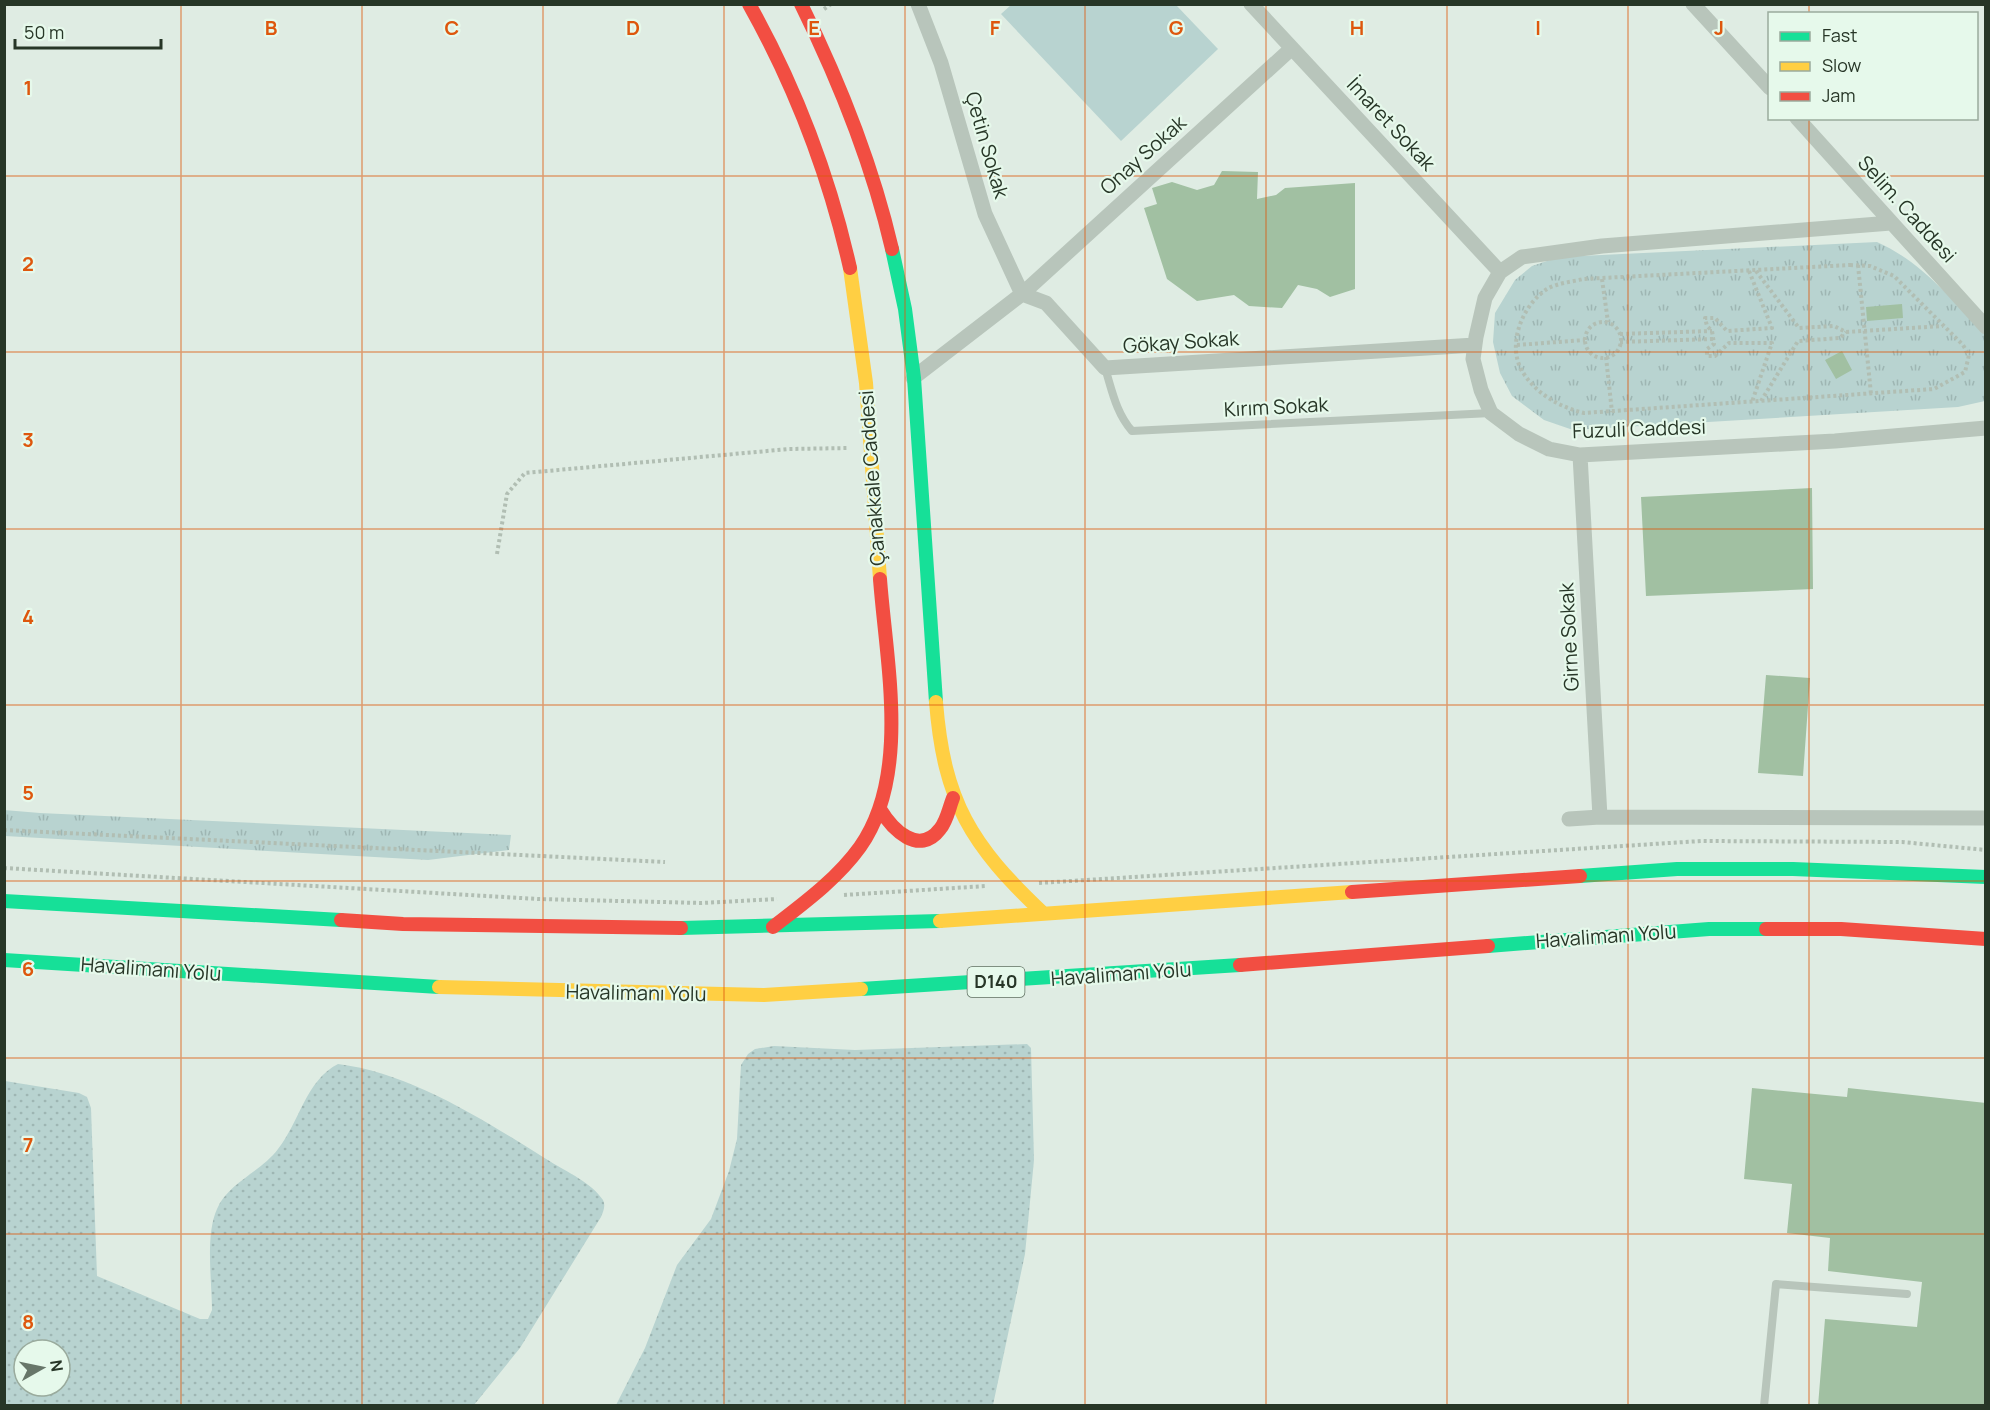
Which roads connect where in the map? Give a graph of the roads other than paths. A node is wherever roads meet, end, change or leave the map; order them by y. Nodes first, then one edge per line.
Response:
1 (749, 4) edge
2 (801, 4) edge
3 (918, 4) edge
4 (1251, 4) edge
5 (1694, 4) edge
6 (1292, 48) junction
7 (1768, 86) edge
8 (1799, 120) edge
9 (1891, 223) junction
10 (1500, 272) junction
11 (1022, 294) junction
12 (1986, 327) edge
13 (1475, 345) junction
14 (1105, 368) junction
15 (913, 378) junction
16 (1491, 412) junction
17 (1986, 428) edge
18 (1580, 455) junction
19 (953, 798) junction
20 (880, 809) junction
21 (1600, 817) junction
22 (1986, 818) edge
23 (1569, 819) dead end
24 (1986, 877) edge
25 (4, 901) edge
26 (1043, 913) junction
27 (773, 927) junction
28 (1986, 939) edge
29 (4, 960) edge
30 (1907, 1294) dead end
31 (1764, 1406) edge

1 - 20 main road, Çanakkale Caddesi
2 - 15 main road
3 - 11 street, Çetin Sokak
4 - 6 street, İmaret Sokak
5 - 7 street
6 - 10 street, İmaret Sokak
6 - 11 street, Onay Sokak
8 - 9 street, Selim. Caddesi
9 - 10 street, Fuzuli Caddesi
9 - 12 street, Selim. Caddesi
10 - 13 street, Fuzuli Caddesi
11 - 14 street, Gökay Sokak
11 - 15 street
13 - 14 street, Gökay Sokak
13 - 16 street, Fuzuli Caddesi
14 - 16 lane, Kırım Sokak
15 - 19 main road
16 - 18 street, Fuzuli Caddesi
17 - 18 street, Fuzuli Caddesi
18 - 21 street, Girne Sokak
19 - 20 main road
19 - 26 main road
20 - 27 main road, Çanakkale Caddesi
21 - 22 street
21 - 23 street
24 - 26 main road
25 - 27 main road
26 - 27 main road
28 - 29 main road, Havalimanı Yolu / D140
30 - 31 lane

